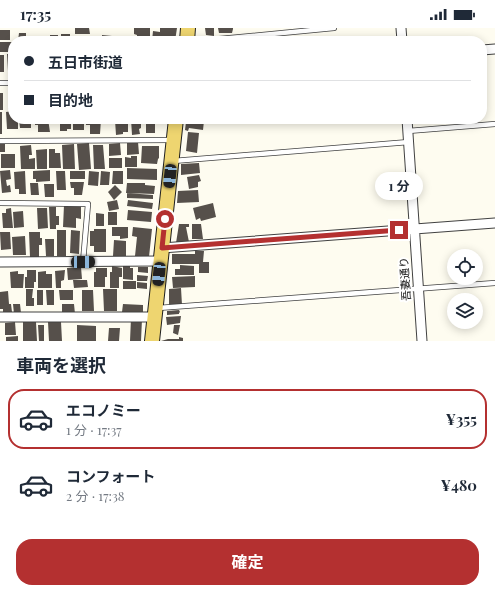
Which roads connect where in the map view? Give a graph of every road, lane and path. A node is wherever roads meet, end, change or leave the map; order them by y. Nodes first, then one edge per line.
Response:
1 (334, 28) edge
2 (276, 31) edge
3 (237, 36) edge
4 (175, 124) edge
5 (407, 124) edge
6 (495, 124) edge
7 (408, 131) junction
8 (173, 140) junction
9 (0, 141) edge
10 (409, 142) junction
11 (171, 161) junction
12 (0, 203) edge
13 (495, 223) edge
14 (414, 229) junction
15 (161, 254) junction
16 (0, 262) edge
17 (83, 262) junction
18 (495, 283) edge
19 (418, 289) junction
20 (155, 312) junction
21 (0, 317) edge
22 (152, 341) edge
23 (422, 341) edge

1 - 2 lane
2 - 3 lane
4 - 8 main road
5 - 7 street, 吾妻通り
6 - 7 lane
7 - 10 street, 吾妻通り
8 - 9 lane
8 - 11 main road
10 - 11 lane
10 - 14 street, 吾妻通り
11 - 15 main road
12 - 17 lane
13 - 14 street
14 - 15 street
14 - 19 street, 吾妻通り
15 - 17 street
15 - 20 main road
16 - 17 street
18 - 19 lane
19 - 20 lane
19 - 23 street, 吾妻通り
20 - 21 street
20 - 22 main road

